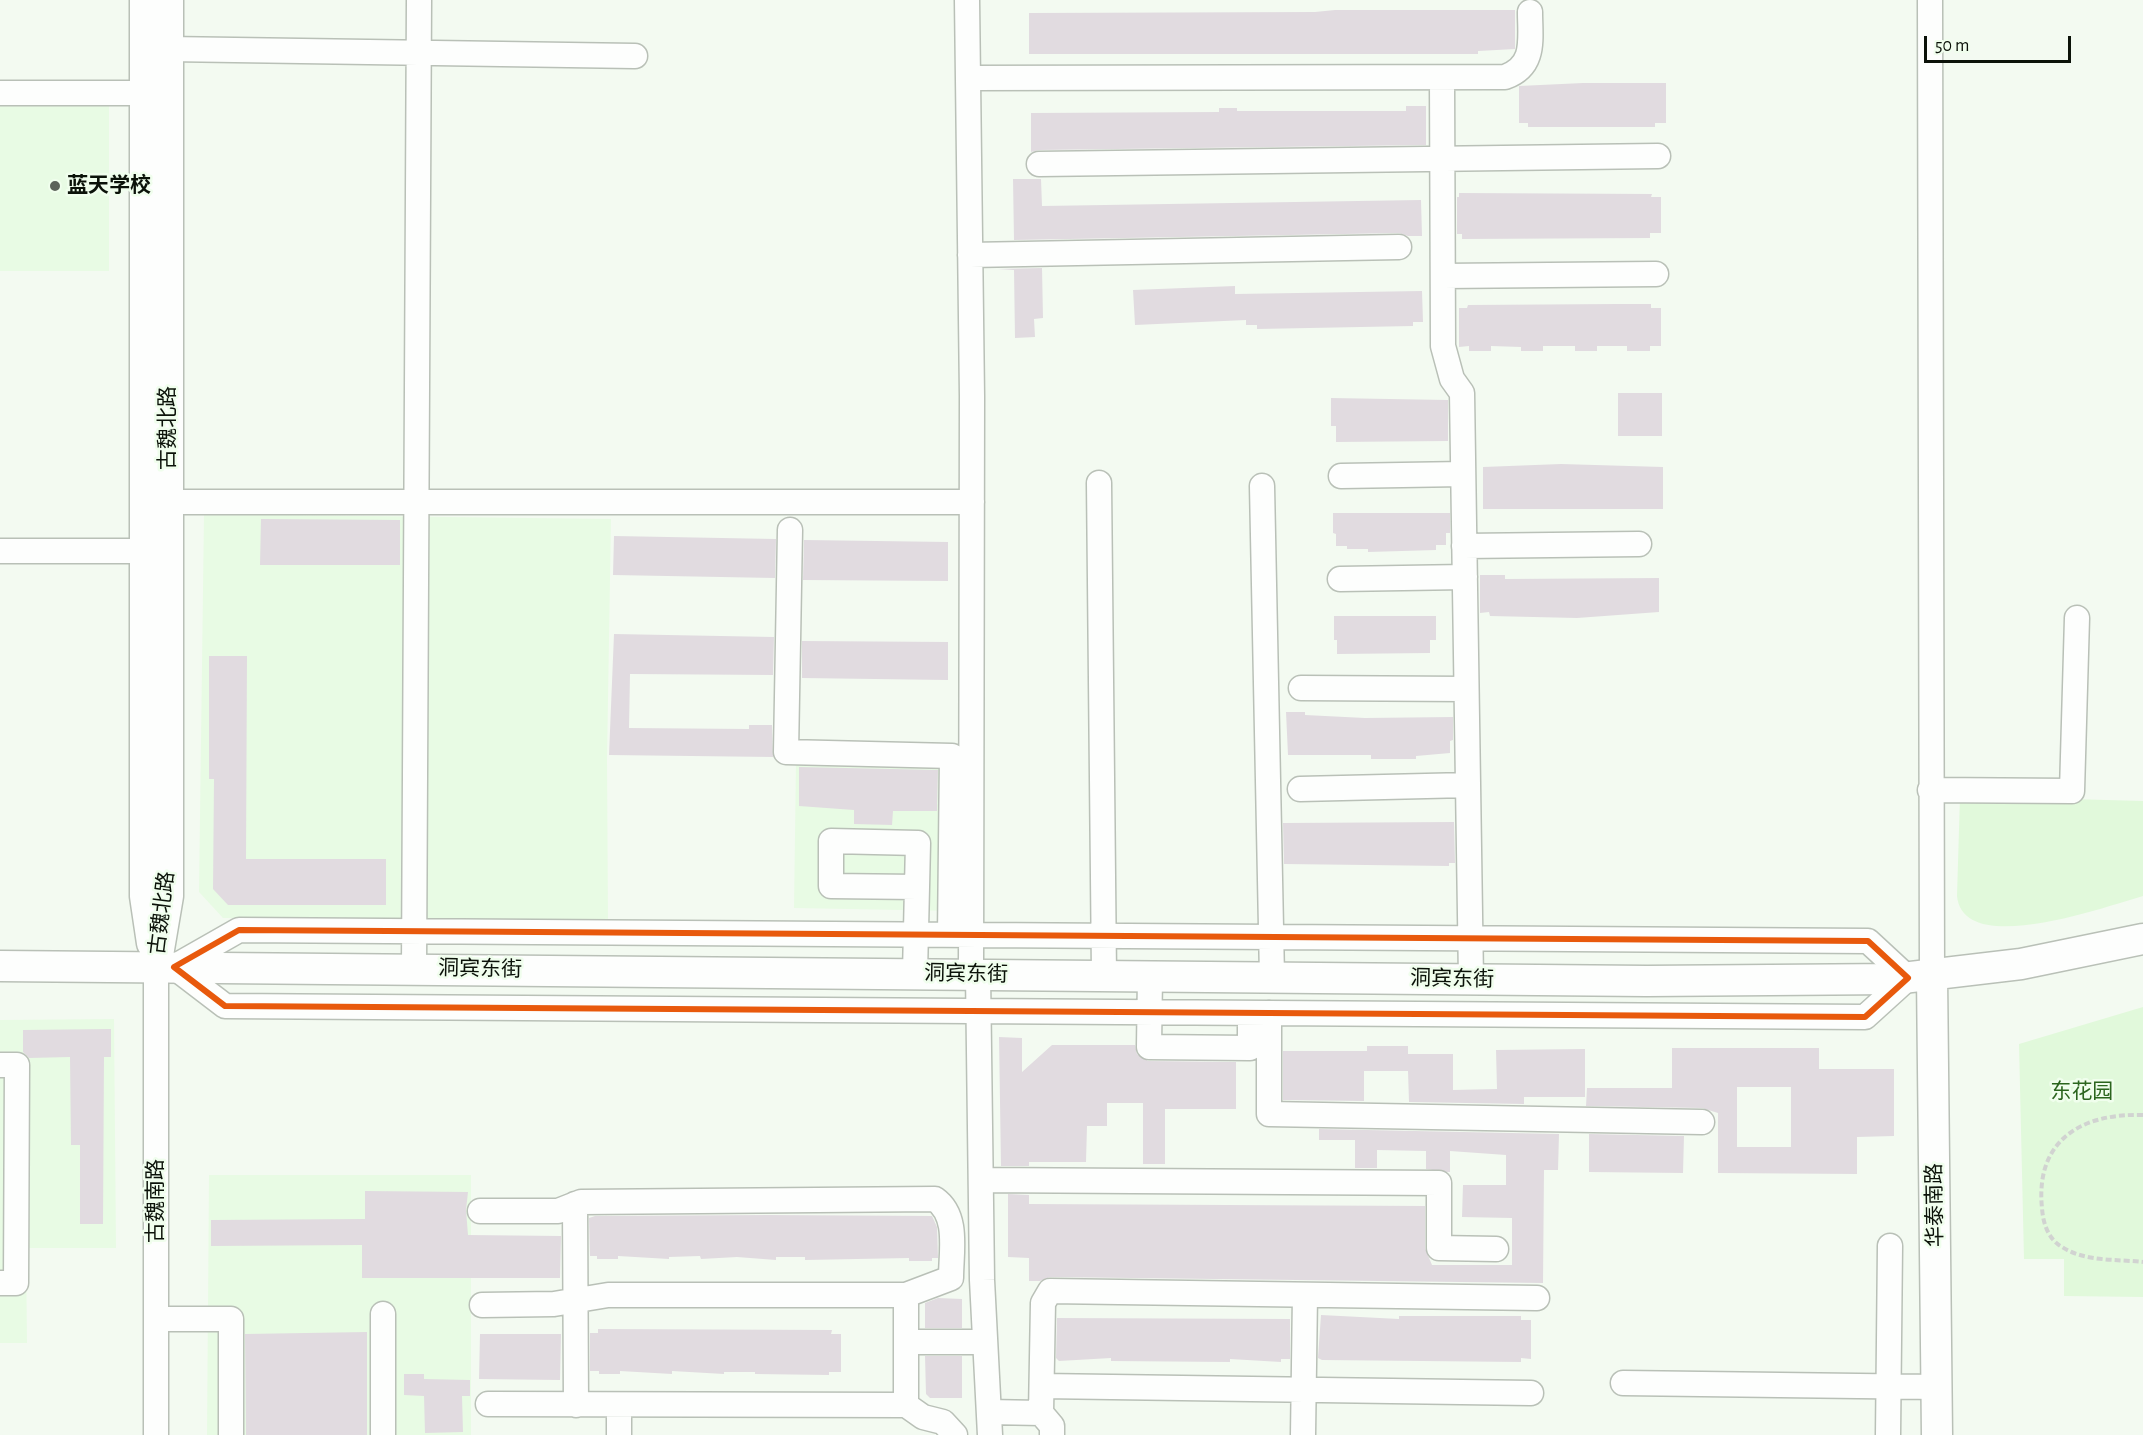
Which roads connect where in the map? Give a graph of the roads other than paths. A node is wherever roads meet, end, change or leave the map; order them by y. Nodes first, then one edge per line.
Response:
1 (145, 0) edge
2 (168, 0) edge
3 (419, 0) edge
4 (967, 0) edge
5 (1930, 0) edge
6 (1530, 12) dead end
7 (168, 49) junction
8 (419, 52) junction
9 (635, 56) dead end
10 (968, 78) junction
11 (1442, 78) junction
12 (0, 93) edge
13 (145, 93) junction
14 (1659, 156) dead end
15 (1442, 159) junction
16 (1039, 164) dead end
17 (1399, 247) dead end
18 (970, 255) junction
19 (1656, 274) dead end
20 (1443, 276) junction
21 (1463, 474) junction
22 (1341, 476) dead end
23 (1099, 483) dead end
24 (1262, 486) dead end
25 (168, 502) junction
26 (417, 502) junction
27 (972, 502) junction
28 (790, 530) dead end
29 (1639, 544) dead end
30 (1464, 546) junction
31 (0, 551) edge
32 (145, 551) junction
33 (1465, 577) junction
34 (1340, 579) dead end
35 (2077, 618) dead end
36 (1300, 688) dead end
37 (1466, 689) junction
38 (1468, 785) junction
39 (1300, 789) dead end
40 (1930, 790) junction
41 (917, 887) dead end
42 (415, 931) junction
43 (916, 935) junction
44 (961, 935) junction
45 (1103, 936) junction
46 (1271, 937) junction
47 (1471, 938) junction
48 (2143, 939) edge
49 (0, 966) edge
50 (165, 967) junction
51 (414, 968) junction
52 (915, 973) junction
53 (975, 974) junction
54 (1104, 975) junction
55 (1150, 976) junction
56 (1272, 977) junction
57 (1920, 977) junction
58 (1471, 979) junction
59 (979, 1011) junction
60 (1150, 1012) junction
61 (1259, 1013) junction
62 (0, 1065) edge
63 (1702, 1122) dead end
64 (981, 1180) junction
65 (575, 1204) junction
66 (8, 1206) edge
67 (480, 1210) dead end
68 (1890, 1246) dead end
69 (1496, 1249) dead end
70 (0, 1283) edge
71 (906, 1295) junction
72 (1305, 1295) junction
73 (1537, 1298) dead end
74 (575, 1300) junction
75 (482, 1305) dead end
76 (383, 1314) dead end
77 (156, 1319) junction
78 (906, 1342) junction
79 (985, 1342) junction
80 (1623, 1383) dead end
81 (1042, 1386) junction
82 (1888, 1386) junction
83 (1937, 1387) junction
84 (1304, 1390) junction
85 (1531, 1393) dead end
86 (488, 1404) dead end
87 (576, 1405) junction
88 (620, 1405) junction
89 (906, 1405) junction
90 (1041, 1413) junction
91 (990, 1423) edge
92 (156, 1435) edge
93 (231, 1435) edge
94 (383, 1435) edge
95 (619, 1435) edge
96 (955, 1435) edge
97 (1052, 1435) edge
98 (1303, 1435) edge
99 (1888, 1435) edge
100 (1937, 1435) edge

1 - 13 main road, 古魏北路
2 - 7 main road, 古魏北路
3 - 8 street
4 - 10 street
5 - 40 street
6 - 11 street
7 - 8 street
7 - 25 main road, 古魏北路
8 - 9 street
8 - 26 street
10 - 11 street
10 - 18 street
11 - 15 street
12 - 13 street
13 - 32 main road, 古魏北路
14 - 15 street
15 - 16 street
15 - 20 street
17 - 18 street
18 - 27 street
19 - 20 street
20 - 21 street
21 - 22 street
21 - 30 street
23 - 45 street
24 - 46 street
25 - 26 street
25 - 50 main road, 古魏北路
26 - 27 street
26 - 42 street
27 - 44 street
28 - 44 street
29 - 30 street
30 - 33 street
31 - 32 street
32 - 50 main road, 古魏北路
33 - 34 street
33 - 37 street
35 - 40 street
36 - 37 street
37 - 38 street
38 - 39 street
38 - 47 street
40 - 57 street
41 - 43 street
42 - 43 street
42 - 50 street
42 - 51 street
43 - 44 street
43 - 52 street
44 - 45 street
44 - 53 street
45 - 46 street
45 - 54 street
46 - 47 street
46 - 56 street
47 - 57 street
47 - 58 street
48 - 57 main road, 洞宾东街
49 - 50 main road, 洞宾东街
50 - 51 main road, 洞宾东街
50 - 59 street
50 - 77 street, 古魏南路
51 - 52 main road, 洞宾东街
52 - 53 main road, 洞宾东街
53 - 54 main road, 洞宾东街
53 - 59 street
54 - 55 main road, 洞宾东街
55 - 56 main road, 洞宾东街
55 - 60 street
56 - 58 main road, 洞宾东街
57 - 58 main road, 洞宾东街
57 - 61 street
57 - 83 main road, 华泰南路
59 - 60 street
59 - 64 street
60 - 61 street
60 - 61 street
61 - 63 street
62 - 66 street
64 - 69 street
64 - 79 street
65 - 67 street
65 - 71 street
65 - 74 street
66 - 70 street
68 - 82 street
71 - 74 street
71 - 78 street
72 - 73 street
72 - 81 street
72 - 84 street
74 - 75 street
74 - 87 street
76 - 94 street
77 - 92 street, 古魏南路
77 - 93 street
78 - 79 street
78 - 89 street
79 - 91 street
80 - 82 street
81 - 84 street
81 - 90 street
82 - 83 street
82 - 99 street
83 - 100 main road, 华泰南路
84 - 85 street
84 - 98 street
86 - 87 street
87 - 88 street
88 - 89 street
88 - 95 street
89 - 96 street
90 - 91 street
90 - 97 street

